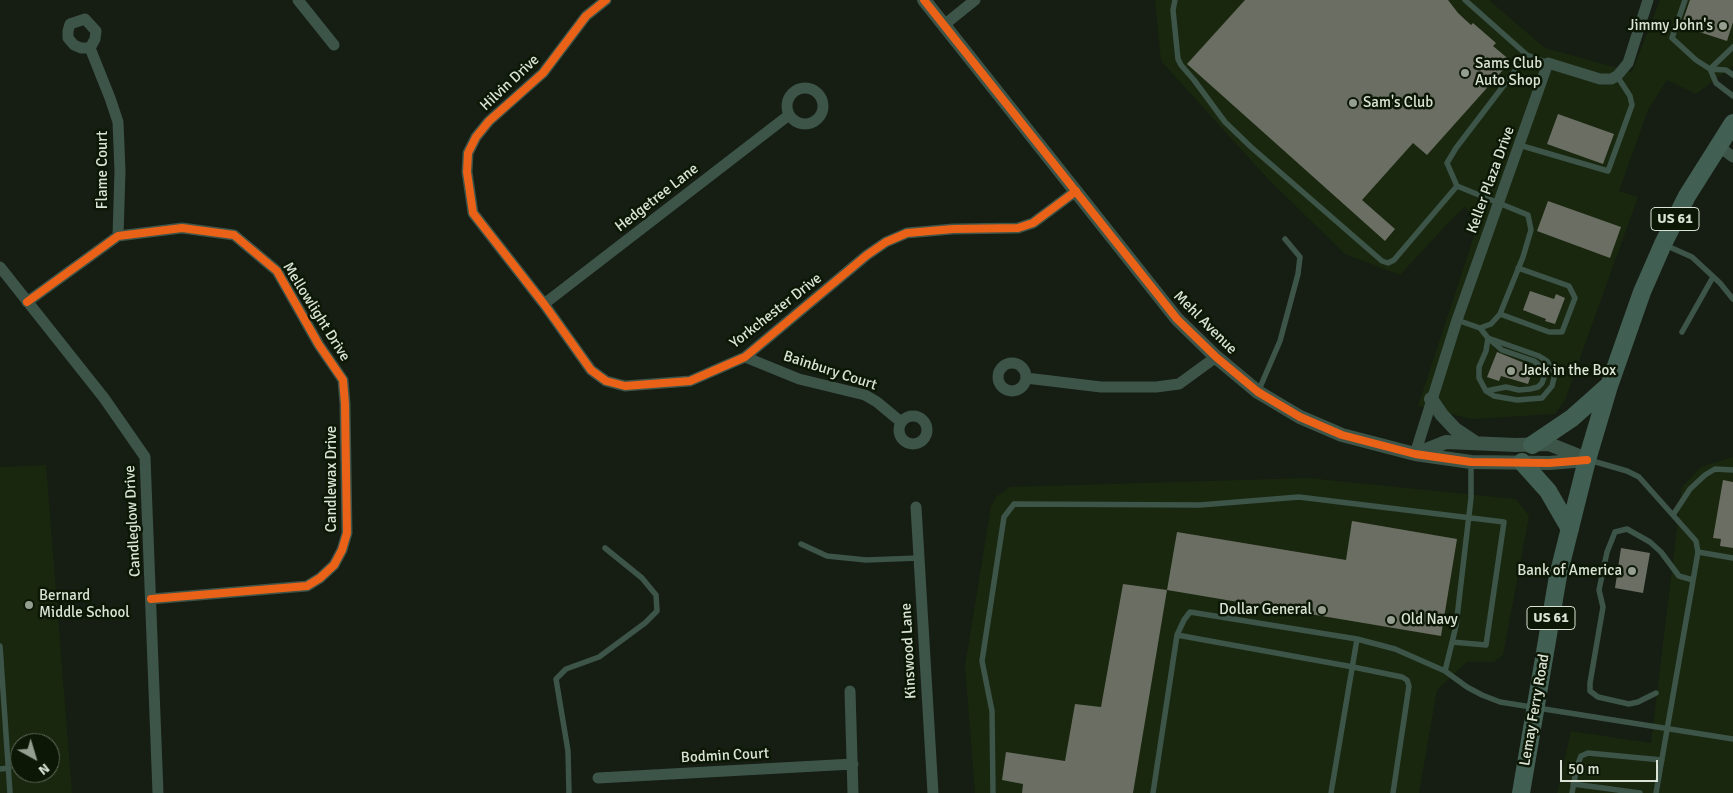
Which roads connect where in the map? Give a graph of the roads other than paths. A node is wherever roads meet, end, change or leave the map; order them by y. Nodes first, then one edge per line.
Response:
1 (298, 0) edge
2 (606, 0) edge
3 (924, 0) edge
4 (975, 0) edge
5 (1175, 0) edge
6 (1464, 0) edge
7 (1648, 0) edge
8 (1685, 0) edge
9 (944, 25) junction
10 (334, 45) dead end
11 (1733, 47) edge
12 (90, 48) dead end
13 (1527, 55) junction
14 (1548, 63) junction
15 (1710, 69) junction
16 (1733, 75) edge
17 (1617, 76) junction
18 (1733, 96) edge
19 (789, 115) dead end
20 (1733, 122) edge
21 (1519, 145) junction
22 (1718, 145) junction
23 (1733, 157) edge
24 (466, 172) joint
25 (1457, 186) junction
26 (1076, 191) junction
27 (1498, 203) junction
28 (118, 236) junction
29 (1285, 238) dead end
30 (1663, 244) junction
31 (0, 267) edge
32 (1518, 268) junction
33 (1713, 277) junction
34 (1733, 299) edge
35 (27, 302) junction
36 (544, 304) junction
37 (1500, 314) junction
38 (1456, 320) junction
39 (1480, 328) junction
40 (1682, 332) dead end
41 (1488, 338) junction
42 (745, 357) junction
43 (1216, 357) junction
44 (1026, 378) dead end
45 (343, 380) joint
46 (1609, 386) junction
47 (1258, 392) junction
48 (1486, 392) junction
49 (1431, 399) junction
50 (901, 422) dead end
51 (1477, 443) junction
52 (1532, 445) junction
53 (1415, 454) junction
54 (1587, 460) junction
55 (1471, 462) junction
56 (1522, 462) junction
57 (1733, 470) edge
58 (916, 507) dead end
59 (1673, 515) junction
60 (1468, 517) junction
61 (1570, 529) junction
62 (801, 544) dead end
63 (604, 548) dead end
64 (1698, 552) junction
65 (919, 558) junction
66 (1733, 558) edge
67 (1693, 580) junction
68 (151, 599) junction
69 (1177, 635) junction
70 (1357, 639) junction
71 (1452, 642) junction
72 (0, 646) edge
73 (1353, 667) junction
74 (1445, 672) junction
75 (850, 691) dead end
76 (1656, 693) dead end
77 (1536, 708) junction
78 (1667, 730) junction
79 (1733, 739) edge
80 (1662, 760) junction
81 (853, 764) junction
82 (9, 768) junction
83 (0, 769) edge
84 (598, 778) dead end
85 (1573, 784) junction
86 (10, 793) edge
87 (158, 793) edge
88 (569, 793) edge
89 (853, 793) edge
90 (933, 793) edge
91 (993, 793) edge
92 (1153, 793) edge
93 (1331, 793) edge
94 (1394, 793) edge
95 (1521, 793) edge
96 (1572, 793) edge
97 (1640, 793) edge
98 (1656, 793) edge

1 - 10 street
2 - 24 street, Hilvin Drive
3 - 9 street, Mehl Avenue
4 - 9 street
5 - 25 lane
6 - 13 lane
7 - 17 street
8 - 15 lane
9 - 26 street, Mehl Avenue
11 - 15 lane
12 - 28 street, Flame Court
13 - 14 lane
13 - 25 lane
14 - 17 street
14 - 21 street, Keller Plaza Drive
15 - 16 lane
15 - 18 lane
17 - 21 lane
19 - 36 street, Hedgetree Lane
20 - 22 main road, Lemay Ferry Road / US 61
21 - 27 street, Keller Plaza Drive
22 - 23 street
22 - 30 main road, Lemay Ferry Road / US 61
24 - 36 street, Yorkchester Drive
25 - 27 lane
26 - 42 street, Yorkchester Drive
26 - 43 street, Mehl Avenue
27 - 32 lane
27 - 38 street, Keller Plaza Drive
28 - 35 street, Mellowlight Drive
28 - 45 street, Mellowlight Drive
29 - 47 lane
30 - 33 lane
30 - 46 main road, Lemay Ferry Road / US 61
31 - 35 street, Candleglow Drive
32 - 37 lane
32 - 37 lane
33 - 34 lane
33 - 40 lane
35 - 68 street, Candleglow Drive
36 - 42 street, Yorkchester Drive
37 - 39 lane
38 - 39 lane
38 - 49 street, Keller Plaza Drive
39 - 41 lane
41 - 48 lane
41 - 48 lane
41 - 48 lane
42 - 50 street, Bainbury Court
43 - 44 street
43 - 47 street, Mehl Avenue
45 - 68 street, Candlewax Drive
46 - 52 main road
46 - 54 main road, Lemay Ferry Road / US 61
47 - 53 street, Mehl Avenue
49 - 51 street
49 - 53 street, Keller Plaza Drive
51 - 52 street
51 - 53 street
52 - 54 street
53 - 55 street, Mehl Avenue
54 - 56 street, Mehl Avenue
54 - 59 lane
54 - 61 main road, Lemay Ferry Road / US 61
55 - 56 street, Mehl Avenue
55 - 60 lane
56 - 61 main road
57 - 59 lane
58 - 65 street, Kinswood Lane
59 - 64 lane
60 - 71 lane
60 - 71 lane
60 - 91 lane
61 - 77 main road, Lemay Ferry Road / US 61
62 - 65 lane
63 - 88 lane
64 - 66 lane
64 - 67 lane
65 - 90 street, Kinswood Lane
67 - 76 lane
67 - 78 lane
68 - 87 street, Candleglow Drive
69 - 70 lane
69 - 73 lane
69 - 92 lane
70 - 73 lane
70 - 74 lane
71 - 74 lane
72 - 82 lane
73 - 93 lane
73 - 94 lane
74 - 77 lane
75 - 81 street
77 - 78 lane
77 - 95 main road, Lemay Ferry Road / US 61
78 - 79 lane
78 - 80 lane
80 - 85 lane
80 - 98 lane
81 - 84 street, Bodmin Court
81 - 89 street
82 - 83 lane
82 - 86 lane
85 - 96 lane
85 - 97 lane

